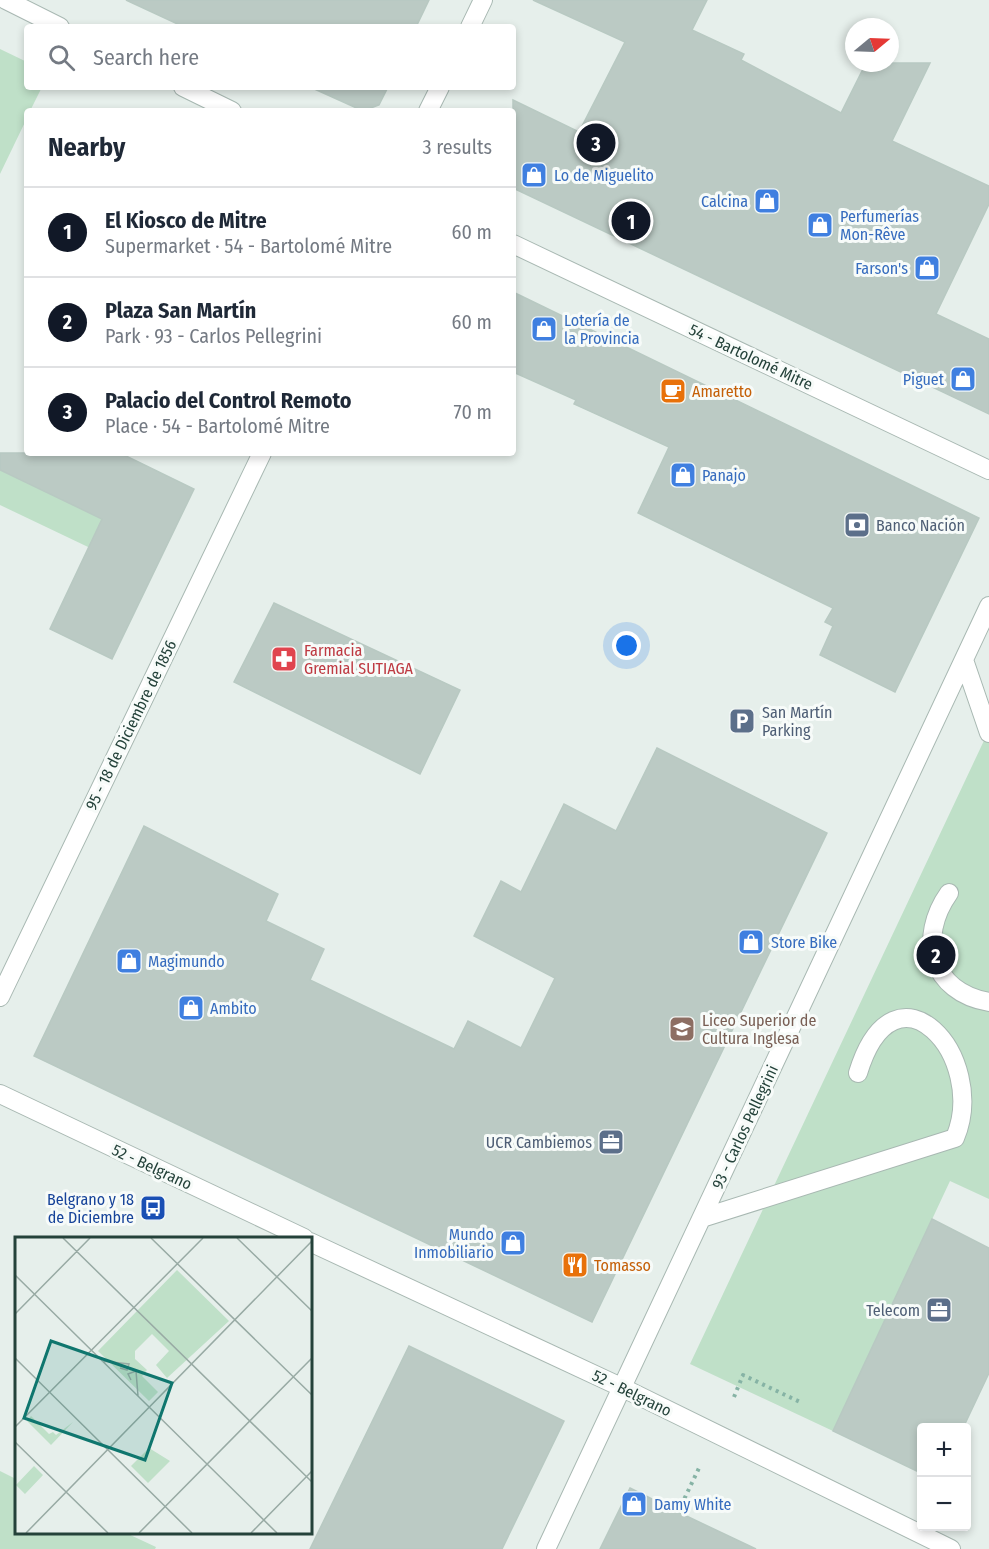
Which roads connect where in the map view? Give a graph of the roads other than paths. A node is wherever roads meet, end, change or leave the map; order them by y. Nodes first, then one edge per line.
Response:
1 (6, 0) edge
2 (483, 0) edge
3 (54, 24) edge
4 (471, 24) edge
5 (189, 90) edge
6 (438, 90) edge
7 (226, 108) edge
8 (430, 108) edge
9 (516, 245) edge
10 (261, 456) edge
11 (989, 470) edge
12 (989, 606) edge
13 (964, 660) junction
14 (989, 734) edge
15 (949, 893) dead end
16 (0, 997) edge
17 (989, 1002) edge
18 (949, 1024) dead end
19 (858, 1073) dead end
20 (0, 1094) edge
21 (981, 1107) dead end
22 (702, 1218) junction
23 (300, 1237) edge
24 (312, 1243) edge
25 (623, 1388) junction
26 (546, 1549) edge
27 (951, 1549) edge

1 - 3 street
2 - 4 street
5 - 7 street
6 - 8 street
9 - 11 street, 54 - Bartolomé Mitre
10 - 16 street, 95 - 18 de Diciembre de 1856
12 - 13 street, 93 - Carlos Pellegrini
13 - 14 street
13 - 22 street, 93 - Carlos Pellegrini
15 - 17 street
18 - 19 street
20 - 23 street, 52 - Belgrano
21 - 22 street
22 - 25 street, 93 - Carlos Pellegrini
24 - 25 street, 52 - Belgrano
25 - 26 street, 93 - Carlos Pellegrini
25 - 27 street, 52 - Belgrano

